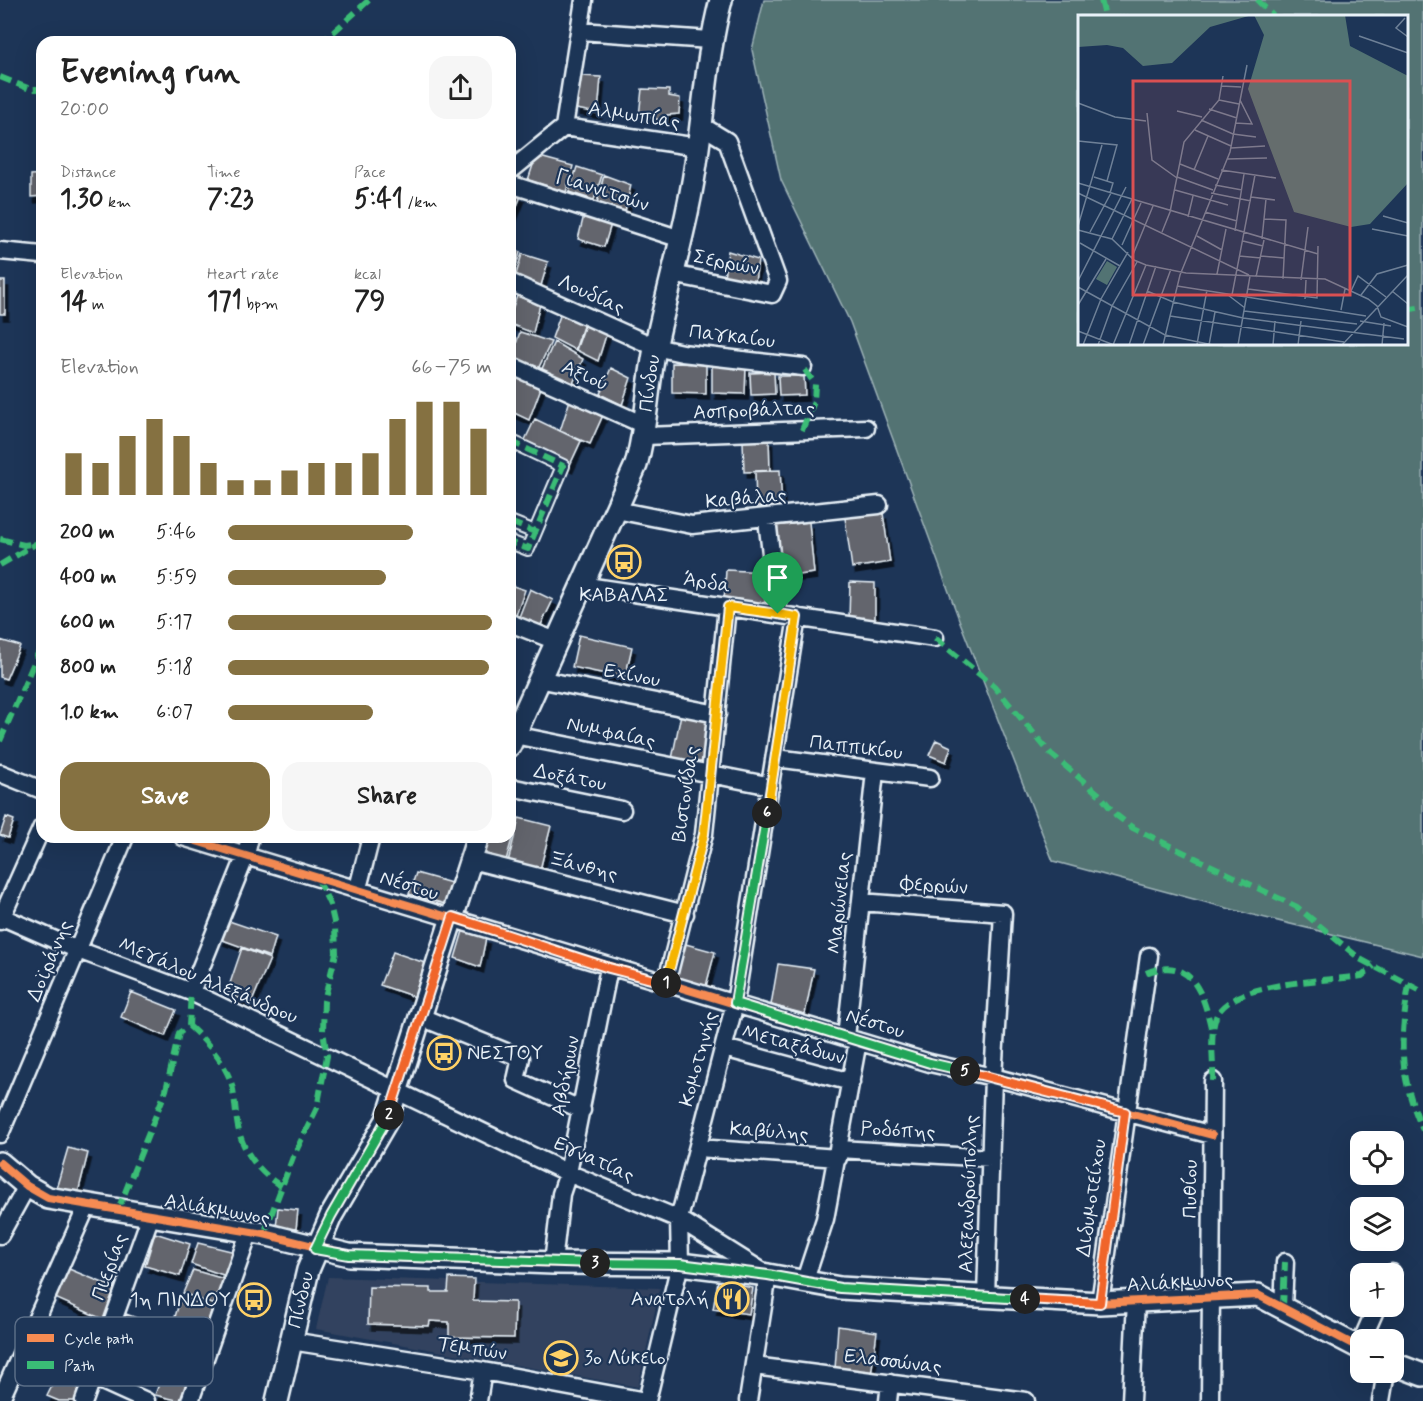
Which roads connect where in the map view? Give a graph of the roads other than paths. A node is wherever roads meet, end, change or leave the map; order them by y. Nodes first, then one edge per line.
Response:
1 (584, 0) edge
2 (721, 0) edge
3 (580, 31) junction
4 (710, 40) junction
5 (699, 124) junction
6 (564, 127) junction
7 (698, 147) junction
8 (516, 166) edge
9 (516, 186) edge
10 (681, 239) junction
11 (0, 251) edge
12 (36, 254) edge
13 (672, 274) junction
14 (516, 285) edge
15 (655, 347) junction
16 (803, 367) dead end
17 (516, 368) edge
18 (866, 428) dead end
19 (644, 430) junction
20 (516, 444) edge
21 (879, 505) dead end
22 (616, 510) junction
23 (767, 519) junction
24 (516, 524) edge
25 (535, 532) junction
26 (516, 544) edge
27 (580, 585) junction
28 (728, 607) junction
29 (778, 614) junction
30 (797, 617) junction
31 (516, 625) edge
32 (935, 638) dead end
33 (556, 640) junction
34 (538, 679) junction
35 (516, 712) edge
36 (717, 714) junction
37 (516, 741) edge
38 (776, 758) junction
39 (875, 772) junction
40 (0, 773) edge
41 (711, 775) junction
42 (930, 778) dead end
43 (771, 786) junction
44 (36, 788) edge
45 (516, 788) edge
46 (622, 810) dead end
47 (36, 840) edge
48 (123, 843) edge
49 (204, 843) edge
50 (249, 843) edge
51 (369, 843) edge
52 (476, 843) edge
53 (246, 855) junction
54 (471, 860) junction
55 (358, 888) junction
56 (861, 902) junction
57 (1003, 912) joint
58 (685, 914) junction
59 (453, 917) junction
60 (1, 918) edge
61 (78, 950) junction
62 (1149, 956) dead end
63 (609, 968) junction
64 (666, 984) junction
65 (190, 992) junction
66 (735, 1003) junction
67 (421, 1017) junction
68 (852, 1039) junction
69 (723, 1048) junction
70 (993, 1077) junction
71 (1213, 1081) dead end
72 (851, 1082) junction
73 (398, 1089) junction
74 (582, 1110) junction
75 (1125, 1112) junction
76 (0, 1134) edge
77 (1212, 1135) junction
78 (698, 1148) junction
79 (838, 1153) junction
80 (991, 1158) junction
81 (0, 1163) edge
82 (568, 1173) junction
83 (27, 1186) junction
84 (87, 1206) junction
85 (151, 1215) junction
86 (679, 1219) junction
87 (249, 1233) junction
88 (0, 1235) edge
89 (315, 1249) junction
90 (1285, 1262) dead end
91 (553, 1263) junction
92 (680, 1264) junction
93 (768, 1275) junction
94 (804, 1283) junction
95 (986, 1297) junction
96 (1211, 1298) junction
97 (1136, 1301) junction
98 (1100, 1303) junction
99 (1283, 1307) junction
100 (37, 1317) edge
101 (114, 1317) edge
102 (213, 1336) edge
103 (1350, 1339) edge
104 (291, 1341) junction
105 (754, 1366) junction
106 (15, 1367) edge
107 (1404, 1368) edge
108 (483, 1371) junction
109 (1423, 1375) edge
110 (890, 1383) junction
111 (1384, 1383) edge
112 (90, 1386) edge
113 (113, 1386) edge
114 (195, 1386) edge
115 (613, 1397) edge
116 (0, 1401) edge
117 (84, 1401) edge
118 (146, 1401) edge
119 (190, 1401) edge
120 (277, 1401) edge
121 (478, 1401) edge
122 (646, 1401) edge
123 (748, 1401) edge
124 (888, 1401) edge
125 (1026, 1401) edge
126 (1131, 1401) edge
127 (1210, 1401) edge
128 (1381, 1401) edge

1 - 3 street
2 - 4 street, Πίνδου
3 - 4 street
3 - 6 street
4 - 5 street, Πίνδου
5 - 7 street, Πίνδου
5 - 13 street, Σερρών
6 - 7 street, Αλμωπίας
6 - 8 street
7 - 10 street, Πίνδου
9 - 10 street, Γιαννιτσών
10 - 13 street, Πίνδου
11 - 12 street
13 - 15 street, Πίνδου
14 - 15 street, Λουδίας
15 - 16 street, Παγκαίου
15 - 19 street, Πίνδου
17 - 19 street, Αξιού
18 - 19 street, Ασπροβάλτας
19 - 22 street, Πίνδου
20 - 25 street
21 - 23 street, Καβάλας
22 - 23 street, Καβάλας
22 - 27 street, Πίνδου
23 - 29 street
24 - 25 street
25 - 26 street
27 - 28 street, Άρδα
27 - 33 street, Πίνδου
28 - 29 street, Άρδα
28 - 36 street, Βιστονίδας
29 - 30 street, Άρδα
30 - 32 street, Άρδα
30 - 38 street, Κομοτηνής
31 - 33 street
33 - 34 street, Πίνδου
34 - 35 street, Πίνδου
34 - 36 street, Εχίνου
36 - 41 street, Βιστονίδας
37 - 41 street, Νυμφαίας
38 - 39 street, Παππικίου
38 - 43 street, Κομοτηνής
39 - 42 street, Παππικίου
39 - 56 street, Μαρώνειας
40 - 44 street
41 - 43 street, Νυμφαίας
41 - 58 street, Βιστονίδας
43 - 66 street, Κομοτηνής
45 - 46 street, Δοξάτου
47 - 60 street
48 - 61 street, Δοϊράνης
49 - 53 street, Νέστου
50 - 53 street
51 - 55 street
52 - 54 street, Πίνδου
53 - 55 street, Νέστου
53 - 65 street
54 - 58 street, Ξάνθης
54 - 59 street, Πίνδου
55 - 59 street, Νέστου
56 - 57 street, Φερρών
56 - 68 street, Μαρώνειας
57 - 70 street, Αλεξανδρούπολης
58 - 64 street, Βιστονίδας
59 - 63 street, Νέστου
59 - 67 street, Πίνδου
60 - 61 street, Μεγάλου Αλεξάνδρου
61 - 65 street, Μεγάλου Αλεξάνδρου
61 - 76 street, Δοϊράνης
62 - 75 street, Διδυμοτείχου
63 - 64 street, Νέστου
63 - 74 street, Αβδήρων
64 - 66 street, Νέστου
65 - 73 street, Μεγάλου Αλεξάνδρου
66 - 68 street, Νέστου
66 - 69 street, Κομοτηνής
67 - 73 street, Πίνδου
67 - 74 street
68 - 70 street, Νέστου
68 - 72 street, Μαρώνειας
69 - 72 street, Μεταξάδων
69 - 78 street, Κομοτηνής
70 - 75 street, Νέστου
70 - 80 street, Αλεξανδρούπολης
71 - 77 street, Πυθίου
72 - 79 street, Μαρώνειας
73 - 82 street, Εγνατίας
73 - 89 street, Πίνδου
74 - 82 street, Αβδήρων
75 - 77 street, Νέστου
75 - 98 street, Διδυμοτείχου
77 - 96 street, Πυθίου
78 - 79 street, Καβύλης
78 - 86 street, Κομοτηνής
79 - 80 street, Ροδόπης
79 - 94 street, Μαρώνειας
80 - 95 street, Αλεξανδρούπολης
81 - 83 street, Αλιάκμωνος
82 - 86 street, Εγνατίας
82 - 91 street, Αβδήρων
83 - 84 street, Αλιάκμωνος
83 - 88 street
84 - 85 street, Αλιάκμωνος
84 - 100 street
85 - 87 street, Αλιάκμωνος
85 - 101 street, Πιερίας
86 - 92 street, Κομοτηνής
86 - 93 street, Εγνατίας
87 - 89 street, Αλιάκμωνος
87 - 102 street
89 - 91 street, Αλιάκμωνος
89 - 104 street, Πίνδου
90 - 99 street
91 - 92 street, Αλιάκμωνος
92 - 93 street, Αλιάκμωνος
92 - 122 street, Κομοτηνής
93 - 94 street, Αλιάκμωνος
93 - 105 street
94 - 95 street, Αλιάκμωνος
95 - 98 street, Αλιάκμωνος
96 - 97 street, Αλιάκμωνος
96 - 99 street, Αλιάκμωνος
96 - 127 street, Πυθίου
97 - 98 street, Αλιάκμωνος
97 - 126 street
99 - 103 street, Αλιάκμωνος
104 - 108 street, Τεμπών
104 - 120 street, Πίνδου
105 - 110 street, Ελασσώνας
105 - 123 street
106 - 116 street
107 - 109 street
108 - 115 street, Τεμπών
108 - 121 street
110 - 124 street
110 - 125 street, Ελασσώνας
111 - 128 street
112 - 117 street, Πιερίας
113 - 118 street
114 - 119 street
115 - 122 street, Τεμπών

